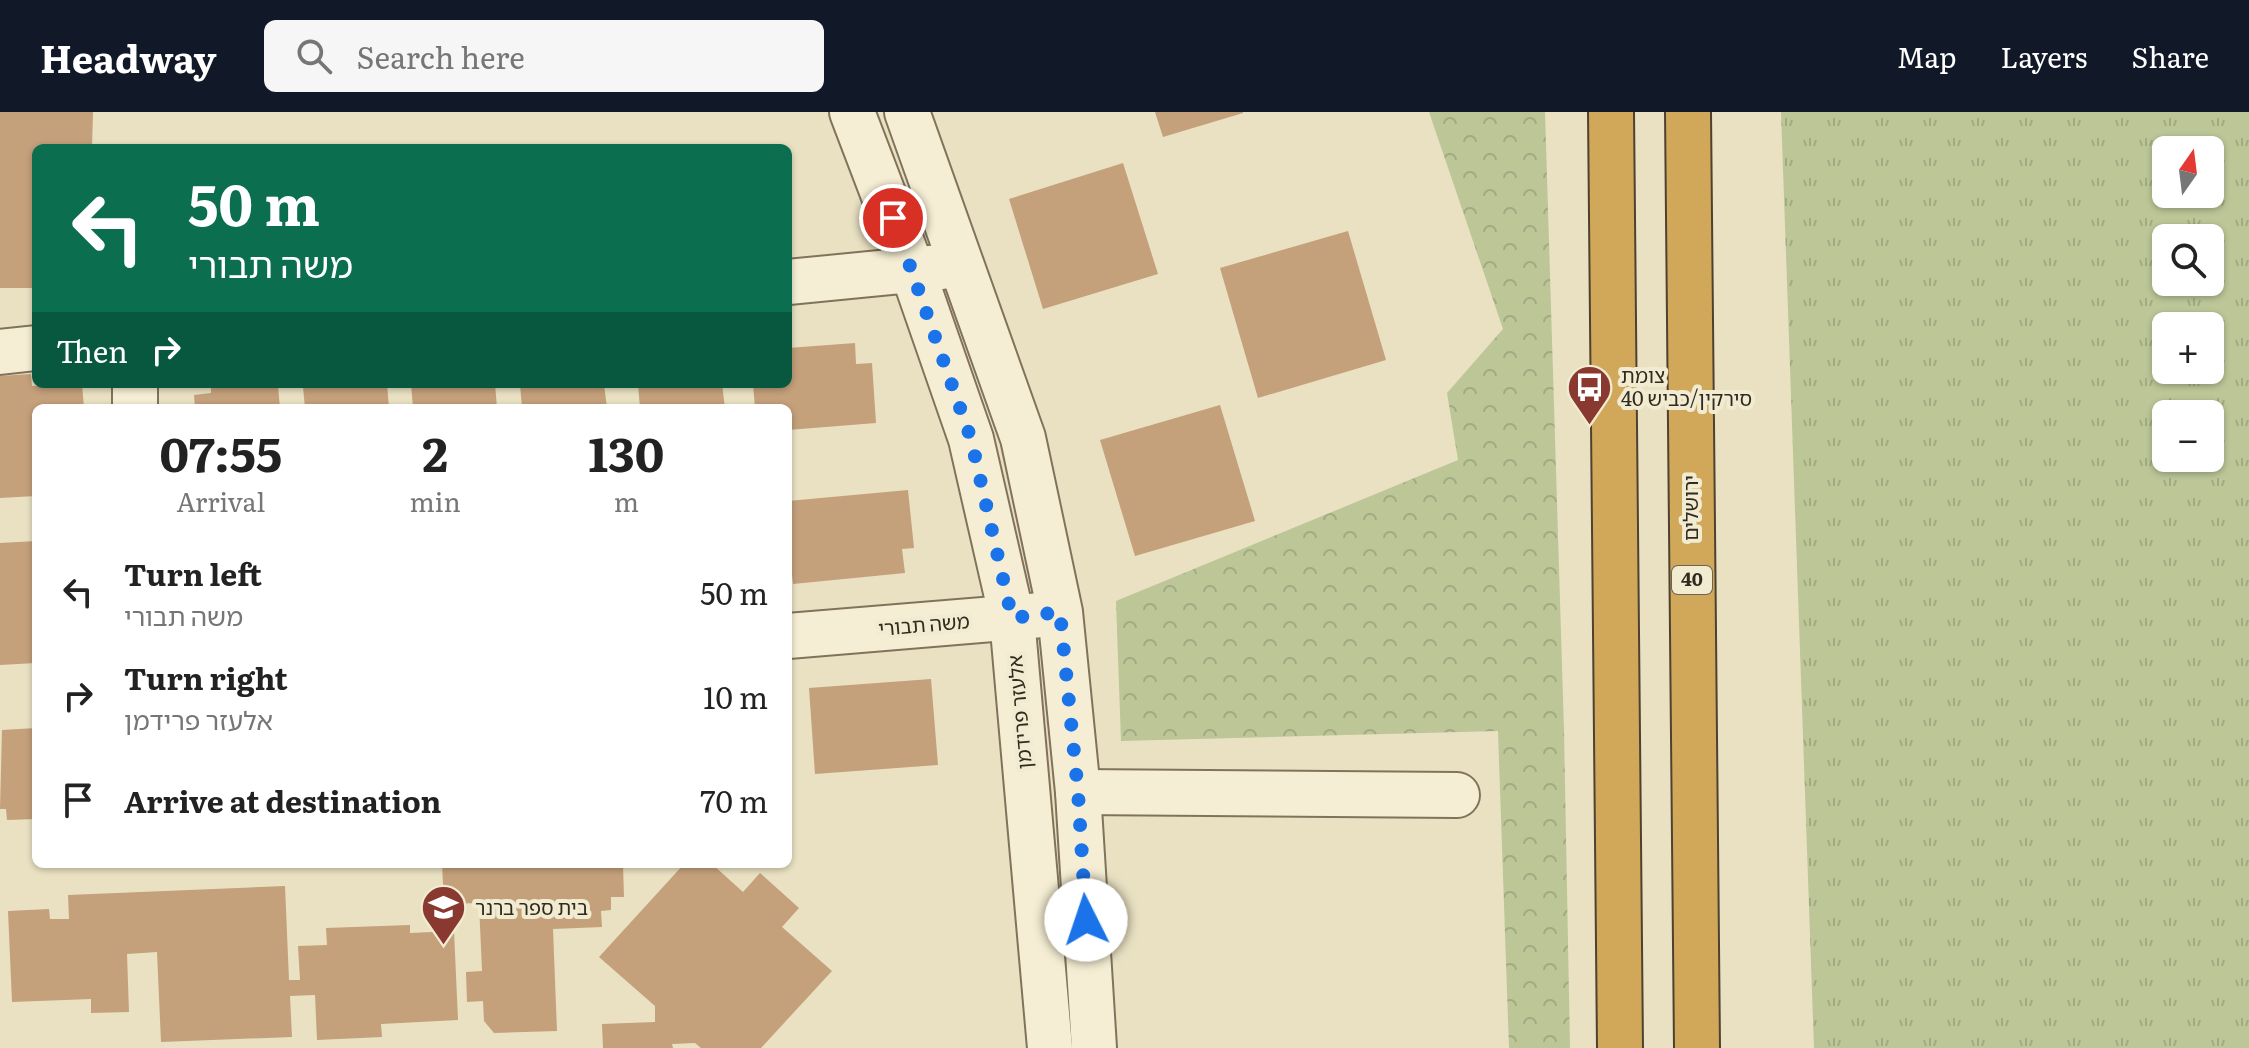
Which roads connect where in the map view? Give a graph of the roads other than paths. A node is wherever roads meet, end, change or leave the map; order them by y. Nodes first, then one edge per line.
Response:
1 (852, 112) edge
2 (907, 112) edge
3 (1611, 112) edge
4 (1688, 112) edge
5 (960, 264) junction
6 (913, 272) junction
7 (792, 282) edge
8 (32, 348) edge
9 (0, 352) edge
10 (1060, 612) junction
11 (1012, 618) junction
12 (792, 636) edge
13 (1078, 792) junction
14 (1457, 795) dead end
15 (1050, 1048) edge
16 (1094, 1048) edge
17 (1620, 1048) edge
18 (1697, 1048) edge

1 - 6 street, אלעזר פרידמן
2 - 5 street
3 - 17 highway
4 - 18 highway, ירושלים / 40
5 - 6 street
5 - 10 street
6 - 7 street
6 - 11 street, אלעזר פרידמן
8 - 9 street
10 - 11 street, משה תבורי
10 - 13 street
11 - 12 street, משה תבורי
11 - 15 street, אלעזר פרידמן
13 - 14 street
13 - 16 street

